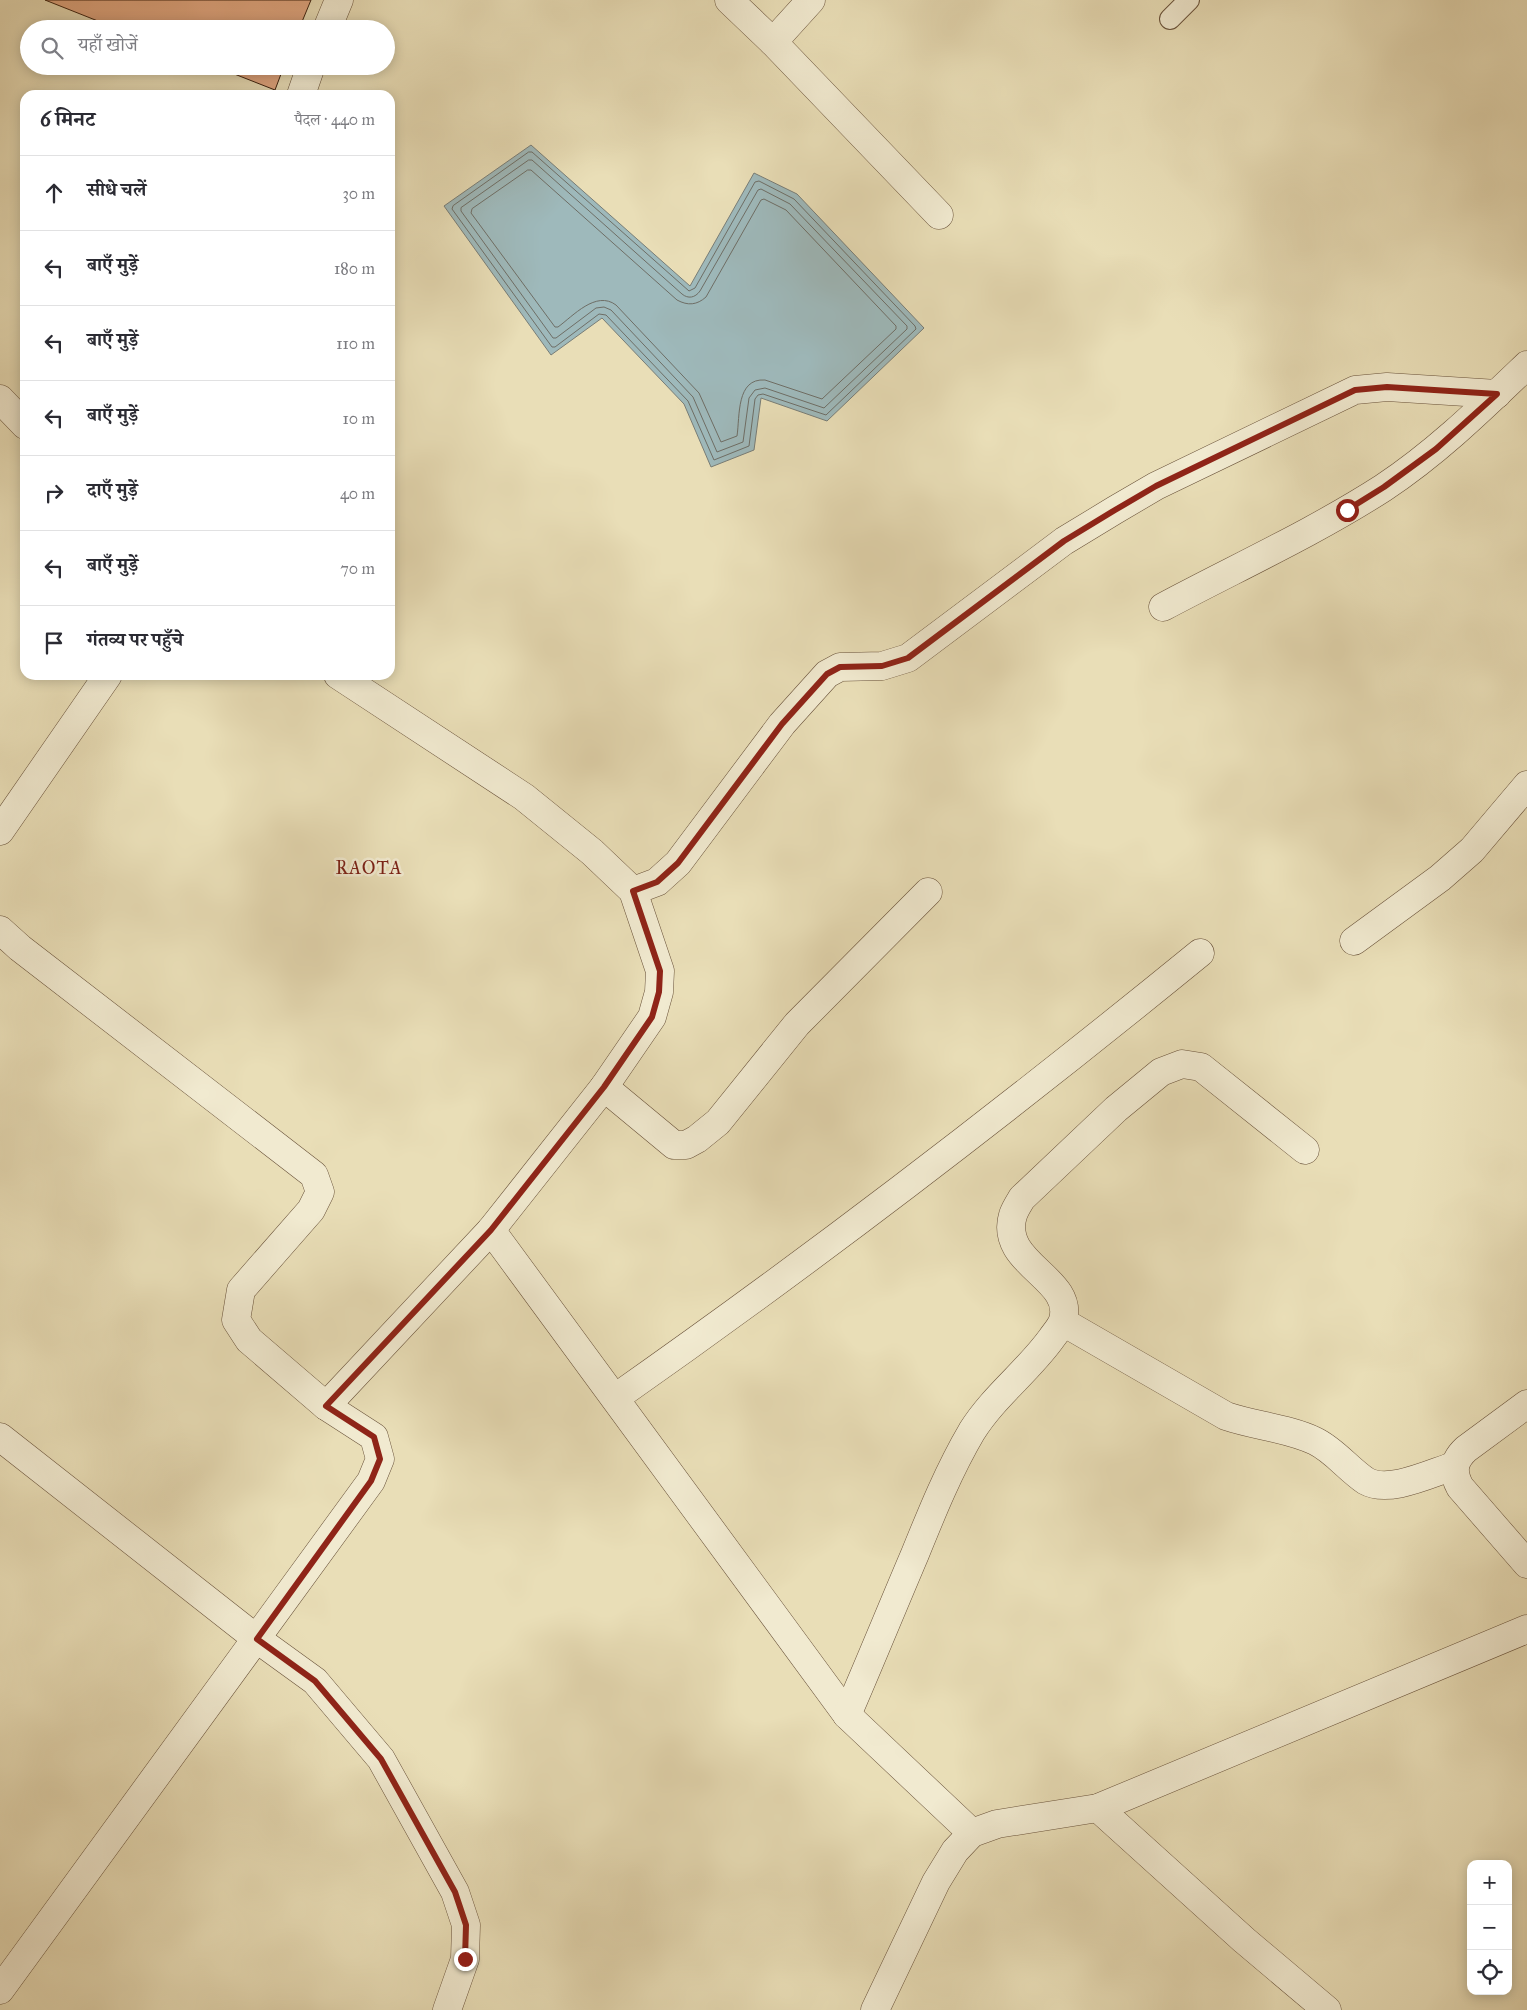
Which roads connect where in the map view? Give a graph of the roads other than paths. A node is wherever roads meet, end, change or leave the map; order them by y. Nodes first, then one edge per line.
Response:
1 (339, 0) edge
2 (729, 0) edge
3 (810, 0) edge
4 (1189, 0) edge
5 (1170, 19) dead end
6 (331, 20) edge
7 (773, 42) junction
8 (308, 75) edge
9 (303, 90) edge
10 (939, 215) dead end
11 (1527, 365) edge
12 (1497, 394) junction
13 (0, 399) edge
14 (20, 420) edge
15 (1163, 607) dead end
16 (105, 680) edge
17 (346, 680) edge
18 (1527, 785) edge
19 (0, 831) edge
20 (633, 891) junction
21 (928, 892) dead end
22 (0, 930) edge
23 (1354, 941) dead end
24 (1200, 953) dead end
25 (604, 1087) junction
26 (1305, 1150) dead end
27 (491, 1230) junction
28 (1063, 1322) junction
29 (615, 1398) junction
30 (1527, 1404) edge
31 (326, 1406) junction
32 (0, 1436) edge
33 (1454, 1466) junction
34 (1527, 1564) edge
35 (1527, 1629) edge
36 (257, 1639) junction
37 (847, 1715) junction
38 (1098, 1808) junction
39 (972, 1833) junction
40 (0, 1990) edge
41 (448, 2010) edge
42 (875, 2010) edge
43 (1327, 2010) edge

1 - 6 street
2 - 7 street
3 - 7 street
4 - 5 lane
7 - 10 street
8 - 9 street
11 - 12 street
12 - 15 street
12 - 20 street
13 - 14 street
16 - 19 street
17 - 20 street
18 - 23 street
20 - 25 street
21 - 25 street
22 - 31 street
24 - 29 street
25 - 27 street
26 - 28 street
27 - 29 street
27 - 31 street
28 - 33 street
28 - 37 street
29 - 37 street
30 - 33 street
31 - 36 street
32 - 36 street
33 - 34 street
35 - 38 street
36 - 40 street
36 - 41 street
37 - 39 street
38 - 39 street
38 - 43 street
39 - 42 street

